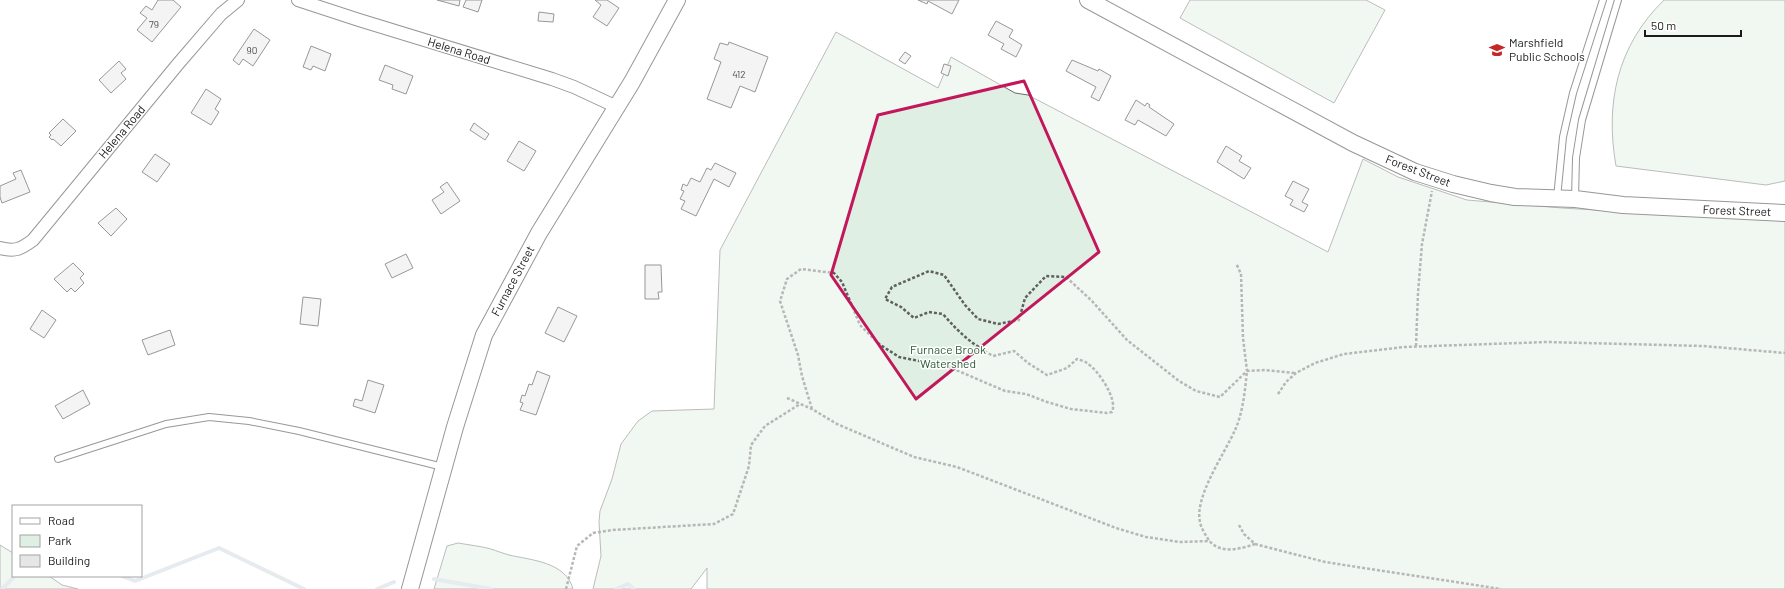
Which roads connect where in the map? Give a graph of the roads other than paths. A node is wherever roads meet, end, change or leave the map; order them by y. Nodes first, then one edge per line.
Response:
1 (238, 0) edge
2 (298, 0) edge
3 (677, 0) edge
4 (1088, 0) edge
5 (1603, 0) edge
6 (1618, 0) edge
7 (617, 107) junction
8 (1556, 198) junction
9 (1575, 199) junction
10 (1785, 213) edge
11 (0, 248) edge
12 (58, 459) dead end
13 (443, 467) junction
14 (410, 589) edge

1 - 11 street, Helena Road
2 - 7 street, Helena Road
3 - 7 street, Furnace Street
4 - 8 street, Forest Street
5 - 8 lane
6 - 9 lane
7 - 13 street, Furnace Street
8 - 9 street, Forest Street
9 - 10 street, Forest Street
12 - 13 lane
13 - 14 street, Furnace Street

